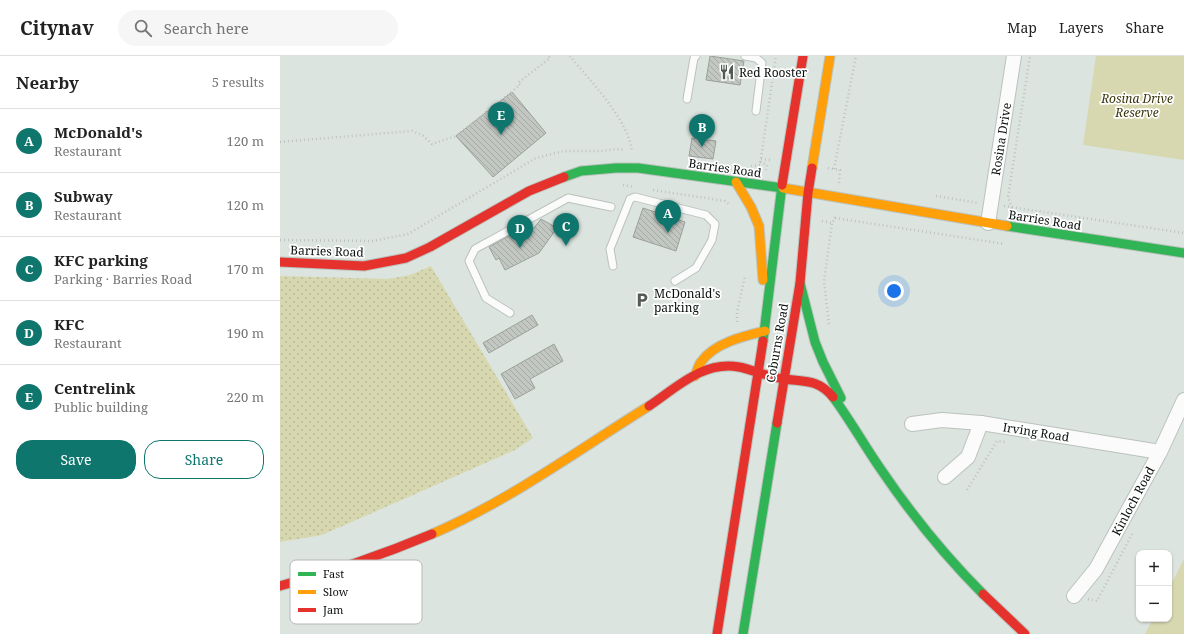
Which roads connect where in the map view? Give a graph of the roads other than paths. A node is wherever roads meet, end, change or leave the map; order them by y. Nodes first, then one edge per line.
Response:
1 (696, 56) edge
2 (745, 56) edge
3 (803, 56) edge
4 (830, 56) edge
5 (1014, 56) edge
6 (687, 99) dead end
7 (756, 111) dead end
8 (736, 182) junction
9 (782, 188) junction
10 (808, 193) junction
11 (611, 207) dead end
12 (988, 223) junction
13 (1184, 253) edge
14 (280, 262) edge
15 (614, 266) dead end
16 (675, 282) dead end
17 (800, 283) junction
18 (770, 294) junction
19 (510, 313) dead end
20 (765, 331) junction
21 (758, 372) junction
22 (694, 377) junction
23 (783, 379) junction
24 (1184, 400) edge
25 (981, 423) junction
26 (912, 424) dead end
27 (855, 426) junction
28 (1160, 452) junction
29 (945, 477) dead end
30 (367, 560) edge
31 (290, 583) edge
32 (280, 586) edge
33 (1074, 596) dead end
34 (717, 634) edge
35 (742, 634) edge
36 (1025, 634) edge

1 - 6 lane
2 - 7 lane
3 - 9 main road, Coburns Road
4 - 10 main road, Coburns Road
5 - 12 street, Rosina Drive
8 - 9 main road, Barries Road
8 - 14 main road, Barries Road
8 - 18 main road
9 - 10 main road, Barries Road
9 - 18 main road, Coburns Road
10 - 12 main road, Barries Road
10 - 17 main road, Coburns Road
11 - 19 lane
12 - 13 main road, Barries Road
15 - 16 lane
17 - 23 main road, Coburns Road
17 - 27 main road
18 - 20 main road, Coburns Road
20 - 21 main road, Coburns Road
20 - 22 main road
21 - 22 main road
21 - 23 main road
21 - 34 main road, Coburns Road
22 - 30 main road
23 - 27 main road
23 - 35 main road, Coburns Road
24 - 28 street, Kinloch Road
25 - 26 street, Irving Road
25 - 28 street, Irving Road
25 - 29 street
27 - 36 main road
28 - 33 street, Kinloch Road
31 - 32 main road

